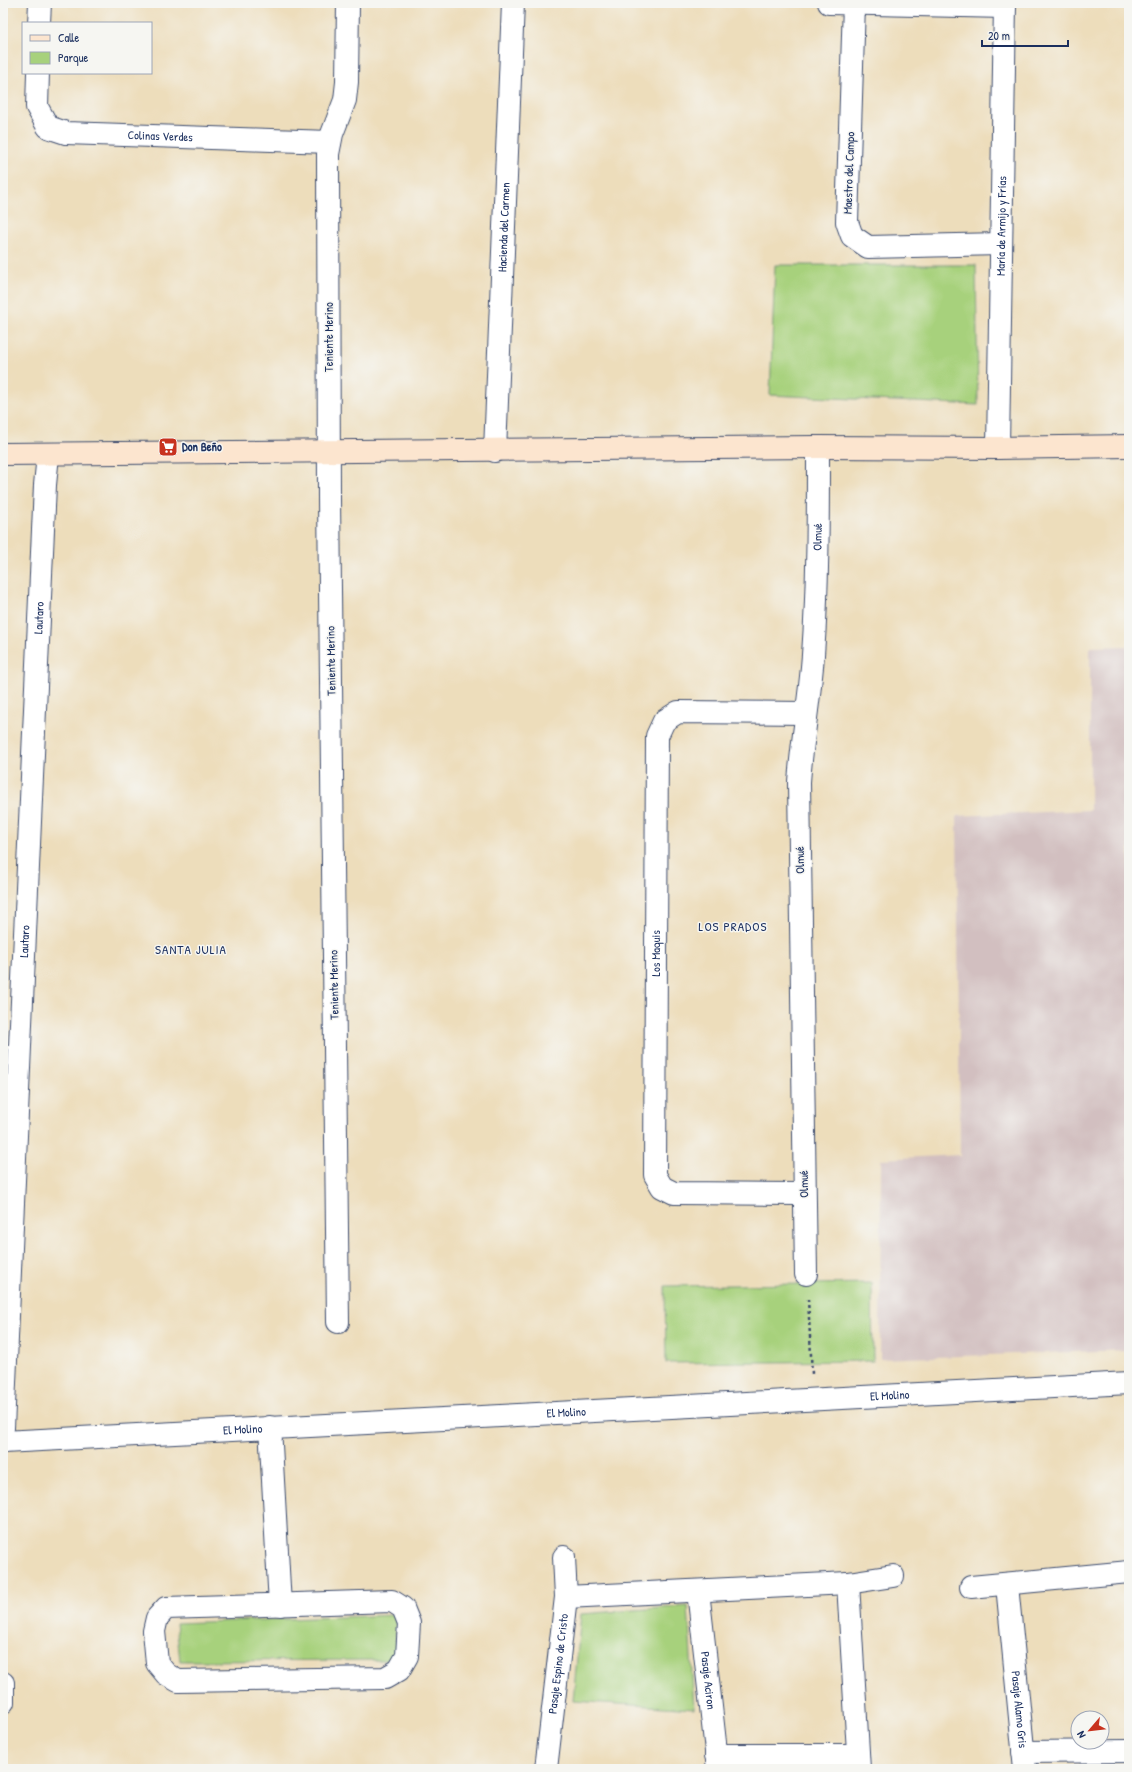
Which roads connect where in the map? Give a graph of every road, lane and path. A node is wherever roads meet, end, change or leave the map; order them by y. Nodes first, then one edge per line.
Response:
1 (40, 3) edge
2 (348, 3) edge
3 (513, 3) edge
4 (829, 3) edge
5 (854, 4) edge
6 (1005, 5) edge
7 (39, 22) edge
8 (38, 74) edge
9 (330, 142) junction
10 (1001, 244) junction
11 (1129, 446) edge
12 (818, 447) junction
13 (998, 448) junction
14 (495, 451) junction
15 (329, 452) junction
16 (3, 454) edge
17 (48, 455) junction
18 (806, 713) junction
19 (804, 1194) junction
20 (806, 1274) joint
21 (338, 1322) dead end
22 (1129, 1383) edge
23 (814, 1400) junction
24 (270, 1427) junction
25 (3, 1428) edge
26 (3, 1442) edge
27 (564, 1557) dead end
28 (1129, 1572) edge
29 (893, 1576) dead end
30 (848, 1583) junction
31 (1007, 1585) junction
32 (971, 1587) dead end
33 (698, 1591) junction
34 (566, 1597) junction
35 (280, 1605) junction
36 (3, 1683) edge
37 (3, 1702) edge
38 (1129, 1751) edge
39 (1024, 1760) edge
40 (717, 1762) edge
41 (859, 1762) edge
42 (546, 1769) edge

1 - 7 street
2 - 9 street, Teniente Merino
3 - 14 street, Hacienda del Carmen
4 - 5 street
5 - 6 street
5 - 10 street, Maestro del Campo
6 - 10 street, María de Armijo y Frías
8 - 9 street, Colinas Verdes
9 - 15 street, Teniente Merino
10 - 13 street, María de Armijo y Frías
11 - 13 main road
12 - 13 main road
12 - 14 main road
12 - 18 street, Olmué
14 - 15 main road
15 - 17 main road
15 - 21 street, Teniente Merino
16 - 17 main road
17 - 25 street, Lautaro
18 - 19 street, Olmué
18 - 19 street, Los Maquis
19 - 20 street, Olmué
20 - 23 path
22 - 23 street, El Molino
23 - 24 street, El Molino
24 - 26 street, El Molino
24 - 35 street
27 - 34 street, Pasaje Espino de Cristo
28 - 31 street
29 - 30 street
30 - 33 street
30 - 41 street
31 - 32 street
31 - 39 street, Pasaje Alamo Gris
33 - 34 street
33 - 40 street, Pasaje Aciron
34 - 42 street, Pasaje Espino de Cristo
35 - 35 street
36 - 37 street
38 - 39 street, Pasaje Alamo Gris
40 - 41 street

